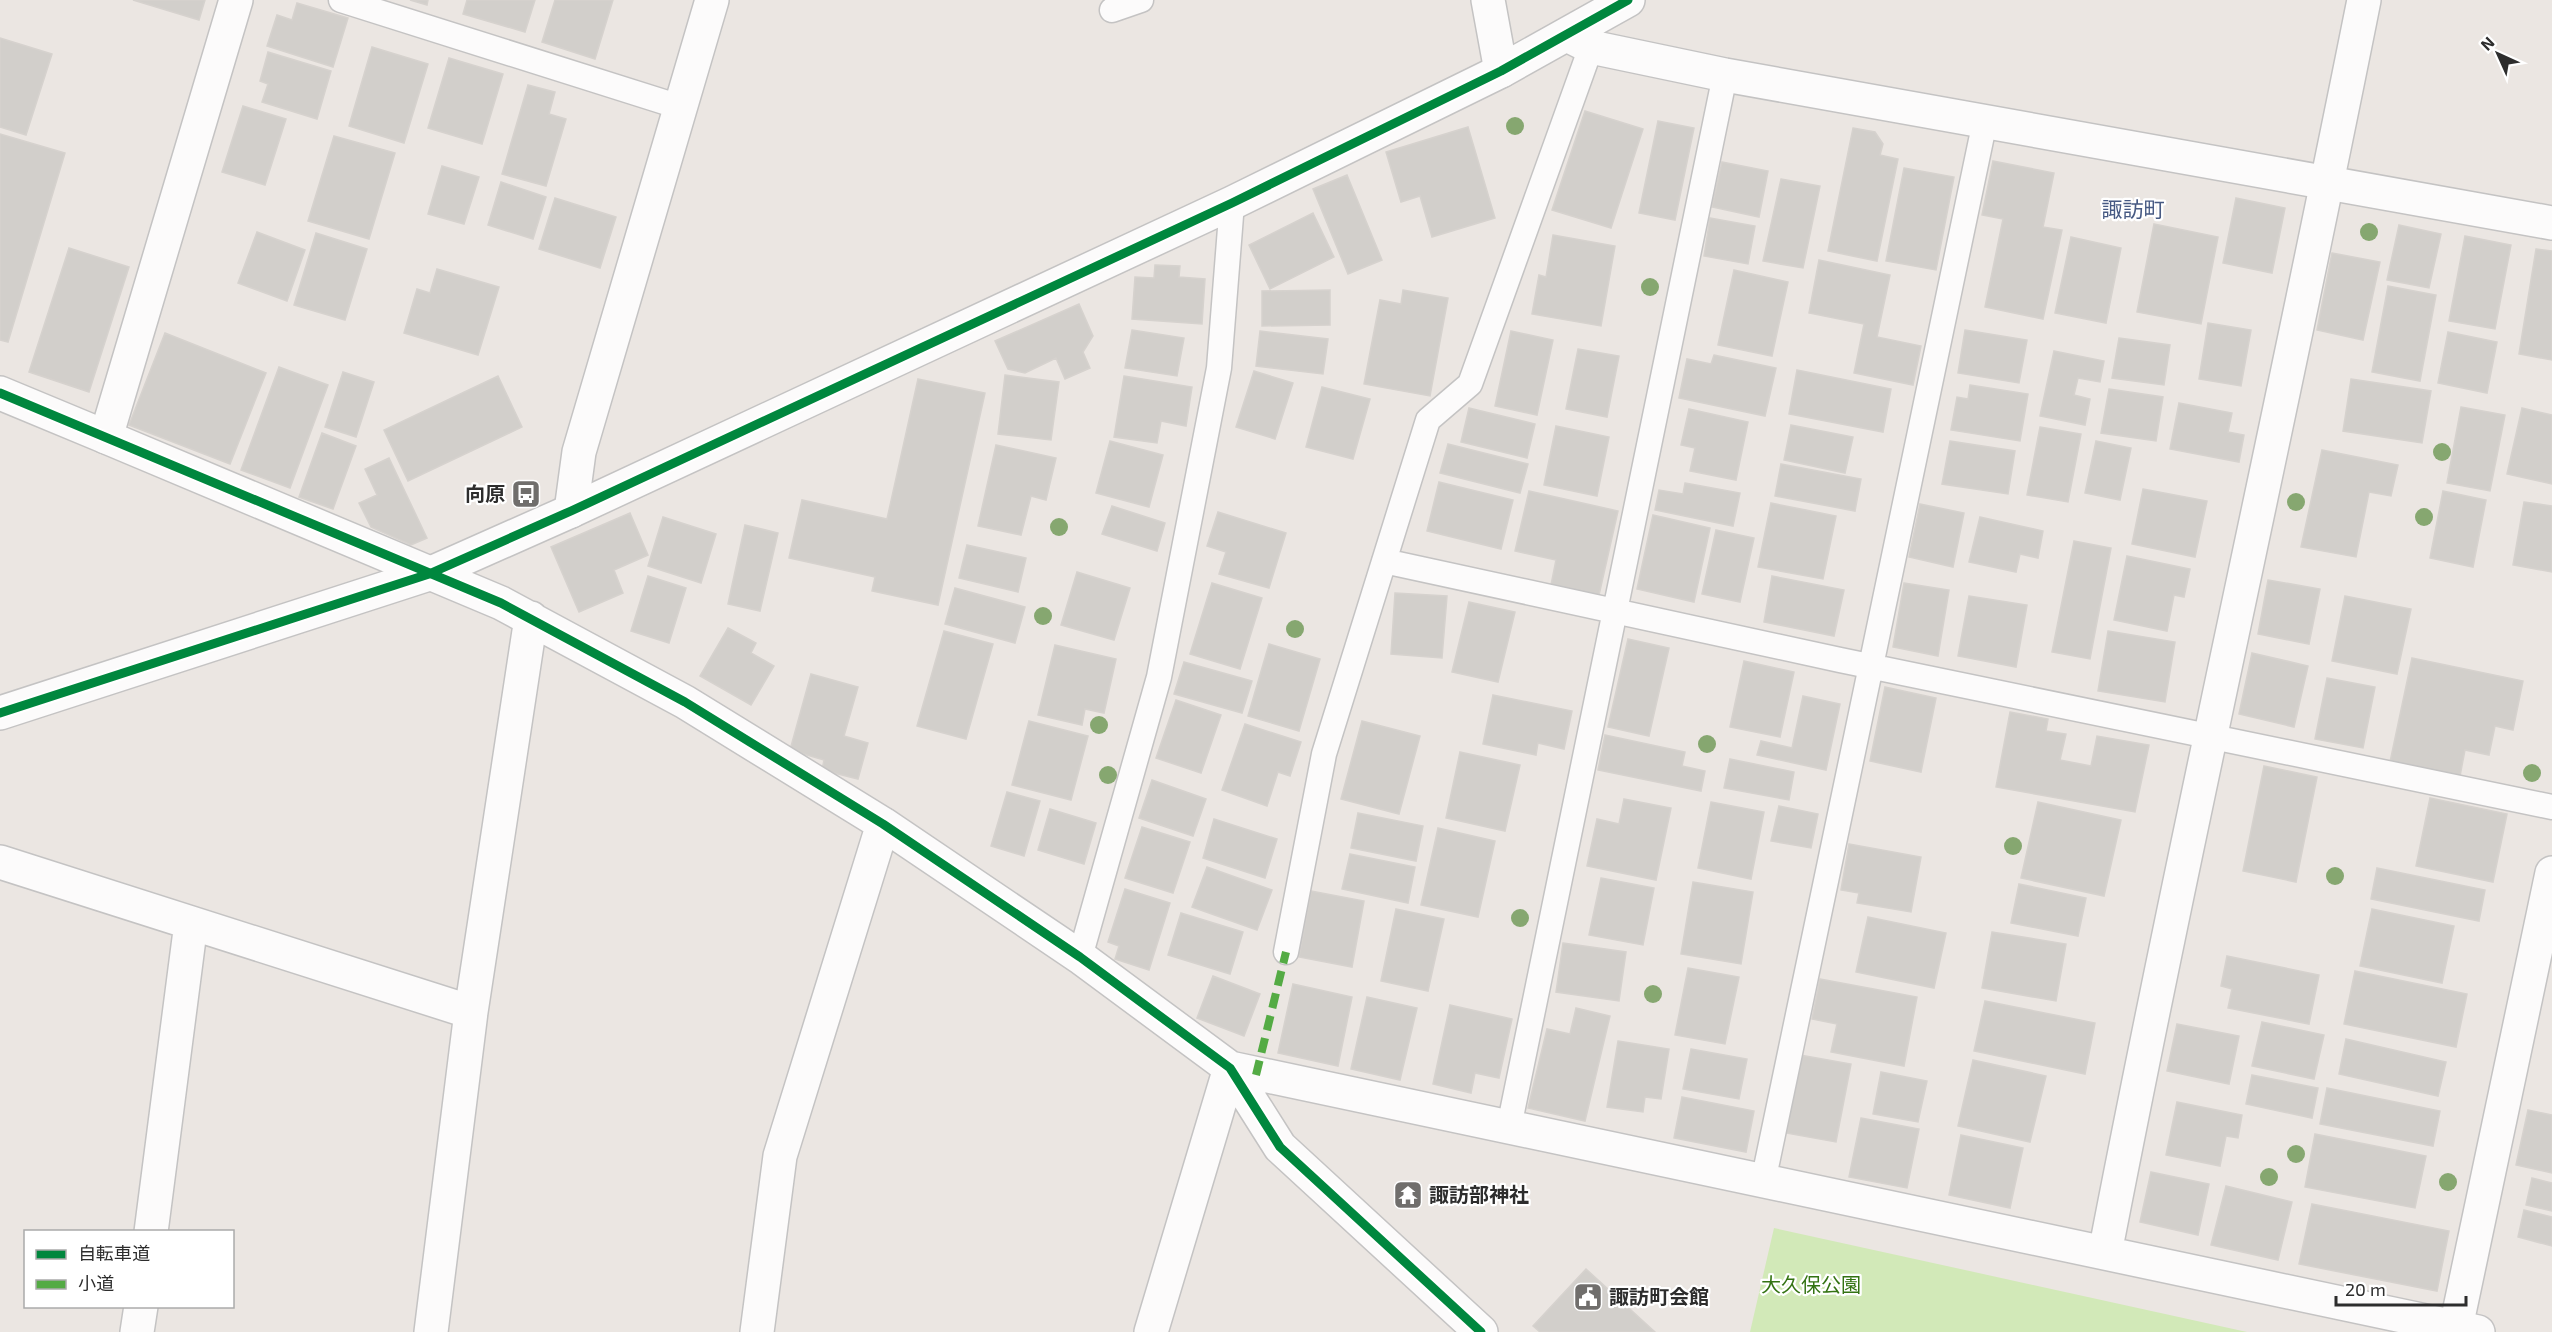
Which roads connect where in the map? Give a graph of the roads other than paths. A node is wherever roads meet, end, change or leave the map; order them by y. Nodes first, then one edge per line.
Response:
1 (236, 0) edge
2 (341, 0) edge
3 (712, 0) edge
4 (1141, 0) edge
5 (1488, 0) edge
6 (1628, 0) edge
7 (2364, 0) edge
8 (1112, 10) dead end
9 (1579, 41) junction
10 (1501, 70) junction
11 (1725, 75) junction
12 (680, 107) junction
13 (1985, 121) junction
14 (2328, 182) junction
15 (1232, 203) junction
16 (2552, 223) edge
17 (0, 393) edge
18 (106, 438) junction
19 (572, 511) junction
20 (1384, 561) junction
21 (429, 574) junction
22 (1613, 612) junction
23 (531, 618) junction
24 (1871, 666) junction
25 (0, 713) edge
26 (2210, 735) junction
27 (2552, 807) edge
28 (883, 824) junction
29 (0, 862) edge
30 (2552, 873) edge
31 (191, 923) junction
32 (1286, 952) dead end
33 (1080, 957) junction
34 (471, 1012) junction
35 (1230, 1068) junction
36 (1509, 1127) junction
37 (1763, 1182) junction
38 (151, 1230) edge
39 (2105, 1253) junction
40 (141, 1308) edge
41 (2463, 1331) edge
42 (137, 1332) edge
43 (431, 1332) edge
44 (757, 1332) edge
45 (1151, 1332) edge
46 (1481, 1332) edge

1 - 18 street
2 - 12 lane
3 - 12 street
4 - 8 lane
5 - 10 street
6 - 9 street
7 - 14 street
9 - 10 street
9 - 11 street
9 - 20 lane
10 - 15 street
11 - 13 street
11 - 22 lane
12 - 19 street
13 - 14 street
13 - 24 lane
14 - 16 street
14 - 26 street
15 - 19 street
15 - 33 lane
17 - 18 street
18 - 21 street
19 - 21 street
20 - 22 lane
20 - 32 lane
21 - 23 street
21 - 25 street
22 - 24 lane
22 - 36 lane
23 - 28 street
23 - 34 street
24 - 26 lane
24 - 37 lane
26 - 27 lane
26 - 39 street
28 - 33 street
28 - 44 street
29 - 31 street
30 - 41 street
31 - 34 street
31 - 38 street
33 - 35 street
34 - 43 street
35 - 36 street
35 - 45 street
35 - 46 street
36 - 37 street
37 - 39 street
39 - 41 street
40 - 42 street

